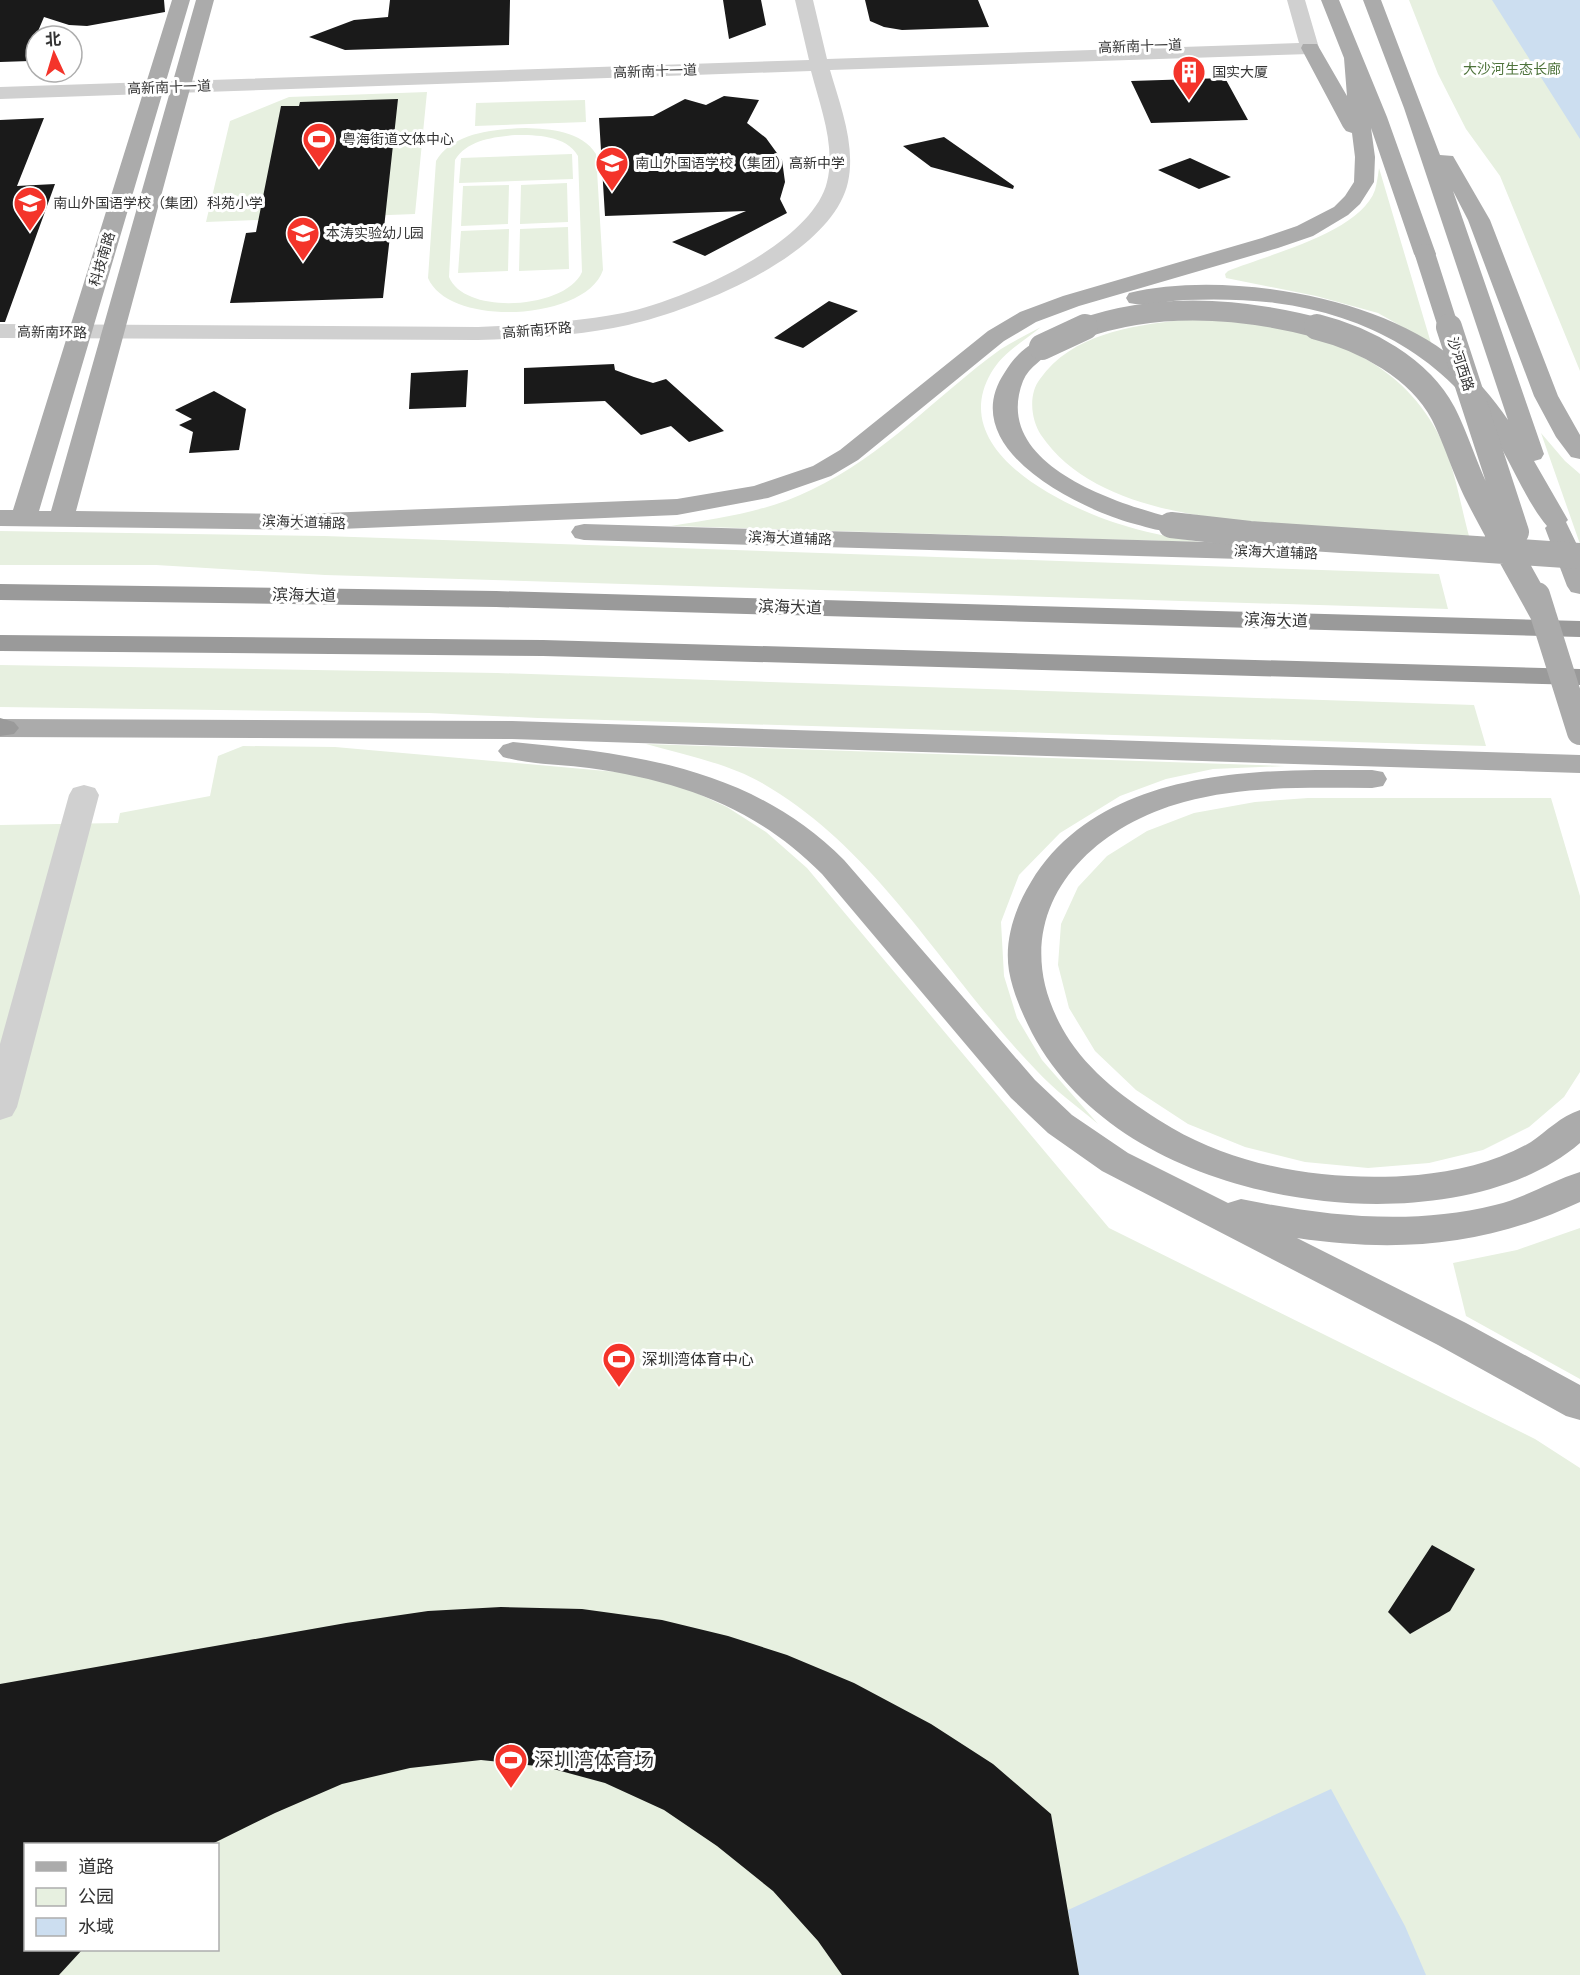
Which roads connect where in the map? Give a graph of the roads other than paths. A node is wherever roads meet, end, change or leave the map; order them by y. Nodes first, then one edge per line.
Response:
1 (181, 0) edge
2 (205, 0) edge
3 (804, 0) edge
4 (1296, 0) edge
5 (1330, 0) edge
6 (1372, 0) edge
7 (1309, 44) junction
8 (1352, 60) junction
9 (818, 61) junction
10 (182, 82) junction
11 (0, 83) edge
12 (155, 83) junction
13 (0, 93) edge
14 (1414, 108) junction
15 (1365, 157) junction
16 (1107, 297) junction
17 (0, 331) edge
18 (80, 332) junction
19 (113, 332) junction
20 (1580, 452) edge
21 (62, 517) junction
22 (12, 518) edge
23 (1555, 520) junction
24 (294, 522) junction
25 (1580, 556) edge
26 (1580, 561) edge
27 (0, 578) edge
28 (1580, 586) edge
29 (0, 592) edge
30 (191, 593) junction
31 (1544, 615) junction
32 (1580, 629) edge
33 (0, 643) edge
34 (1580, 677) edge
35 (2, 728) edge
36 (230, 728) junction
37 (1580, 732) edge
38 (1580, 764) edge
39 (1580, 775) edge
40 (84, 795) dead end
41 (0, 1107) edge
42 (1580, 1122) edge
43 (1580, 1186) edge
44 (1177, 1192) junction
45 (1580, 1404) edge

1 - 12 main road, 科技南路
2 - 10 main road, 科技南路
3 - 9 street, 高新南环路
4 - 7 street
5 - 8 main road, 沙河西路
6 - 14 main road
7 - 9 street, 高新南十一道
7 - 15 main road
8 - 15 main road
8 - 31 main road, 沙河西路, bridge
9 - 10 street, 高新南十一道
9 - 19 street, 高新南环路
10 - 12 street, 高新南十一道
10 - 19 main road, 科技南路
11 - 12 street, 高新南十一道
12 - 13 street, 高新南十一道
12 - 18 main road, 科技南路
14 - 20 main road
14 - 23 main road
15 - 16 main road
16 - 23 main road
16 - 24 main road
17 - 18 street, 高新南环路
18 - 19 street, 高新南环路
18 - 22 main road, 科技南路
19 - 21 main road, 科技南路
21 - 22 main road, 滨海大道辅路
21 - 24 main road, 滨海大道辅路
23 - 28 main road
24 - 26 main road, 滨海大道辅路
25 - 31 main road, bridge
27 - 30 highway
29 - 30 highway, 滨海大道
30 - 32 highway, 滨海大道
31 - 37 main road, 沙河西路, bridge
33 - 34 highway
35 - 36 main road
36 - 38 main road
36 - 44 main road
39 - 42 main road
40 - 41 street
43 - 44 main road
44 - 45 main road

